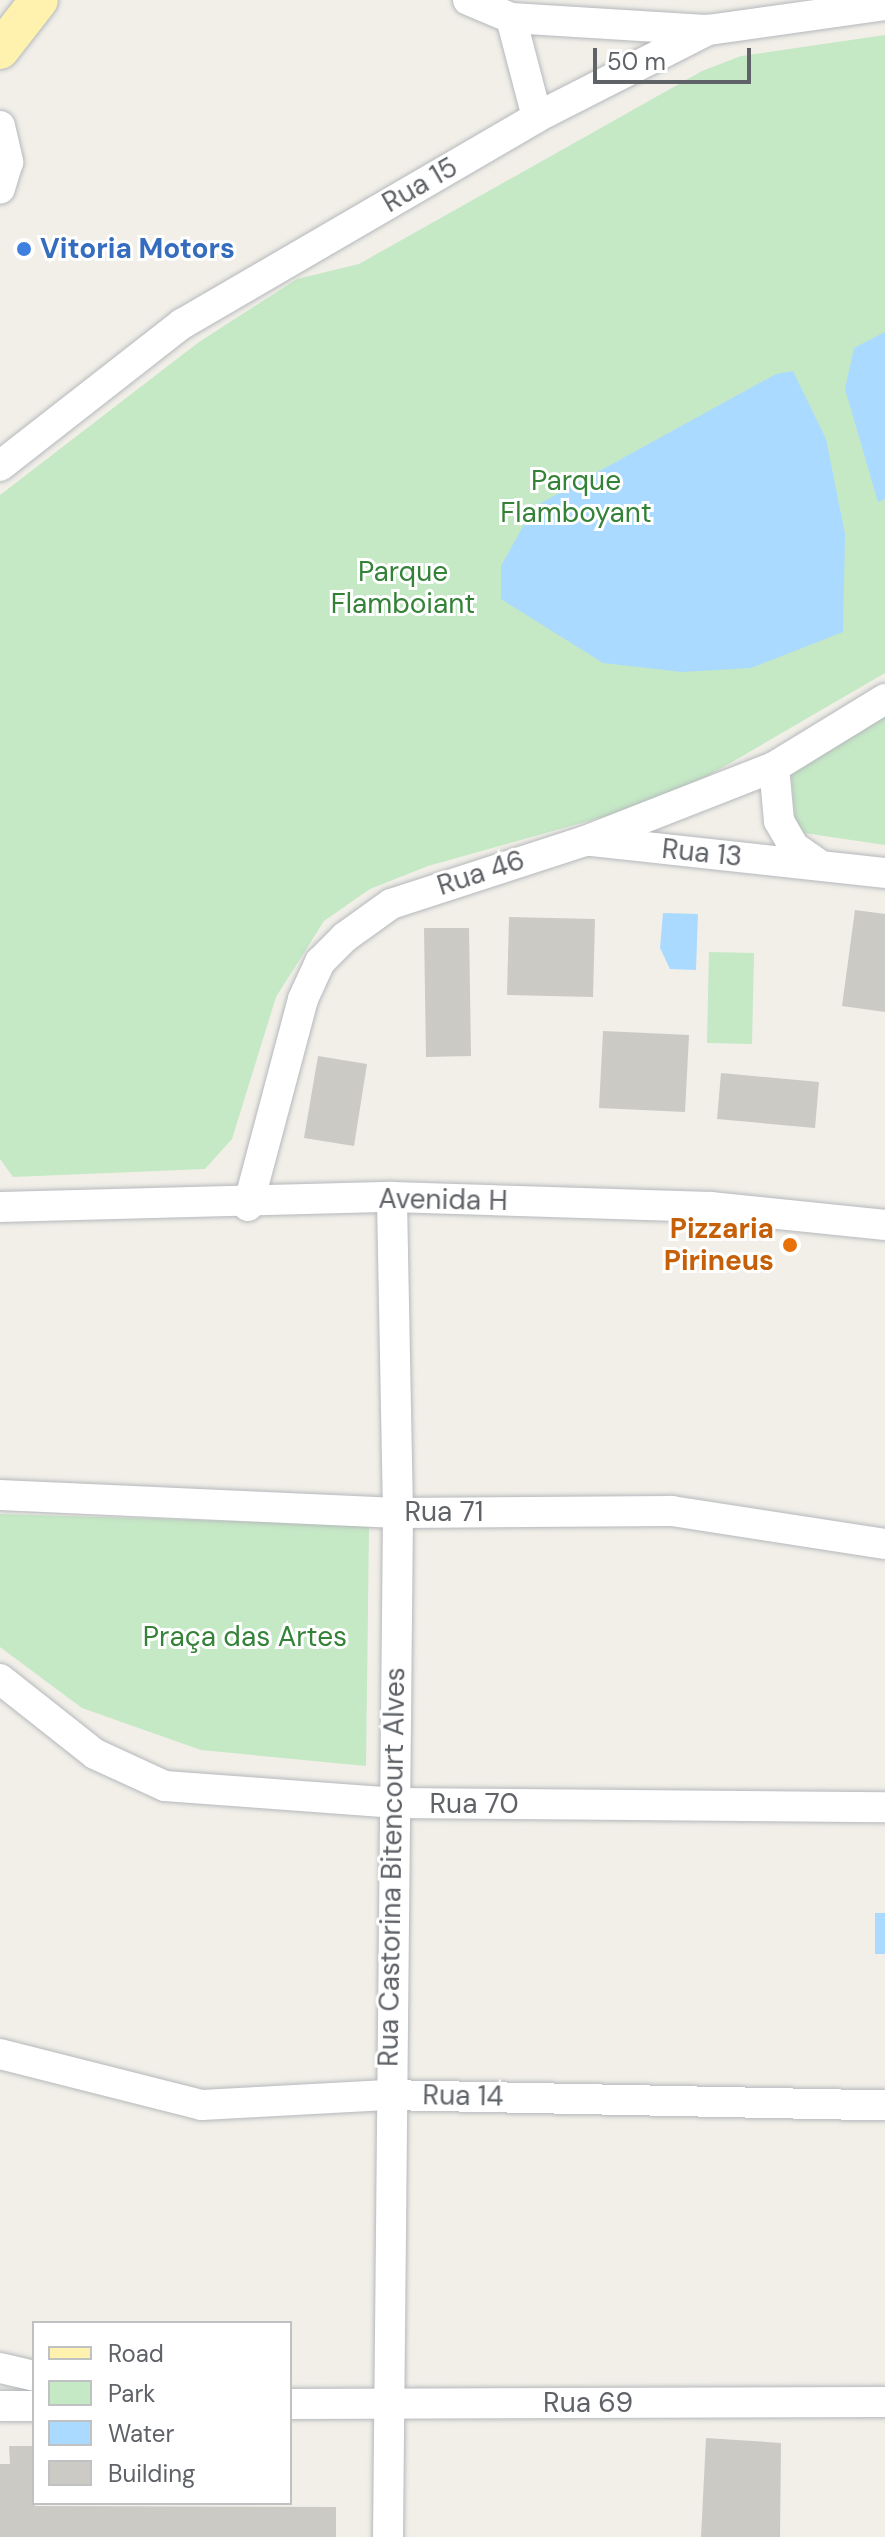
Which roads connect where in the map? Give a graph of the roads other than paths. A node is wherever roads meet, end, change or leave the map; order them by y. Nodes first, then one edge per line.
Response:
1 (39, 0) edge
2 (468, 0) edge
3 (885, 5) edge
4 (511, 18) junction
5 (729, 18) edge
6 (0, 50) edge
7 (537, 117) junction
8 (0, 126) edge
9 (0, 189) edge
10 (0, 466) edge
11 (885, 699) edge
12 (774, 767) junction
13 (585, 841) junction
14 (818, 864) junction
15 (885, 873) edge
16 (392, 1197) junction
17 (248, 1206) junction
18 (0, 1207) edge
19 (885, 1225) edge
20 (0, 1495) edge
21 (398, 1513) junction
22 (885, 1544) edge
23 (0, 1679) edge
24 (396, 1803) junction
25 (885, 1807) edge
26 (0, 2054) edge
27 (387, 2095) junction
28 (885, 2105) edge
29 (0, 2368) edge
30 (32, 2376) edge
31 (885, 2402) edge
32 (292, 2404) edge
33 (387, 2404) junction
34 (0, 2406) edge
35 (32, 2406) edge
36 (388, 2537) edge

1 - 6 main road
2 - 4 street
3 - 5 street, Rua 15
4 - 5 street
4 - 7 street
5 - 7 street, Rua 15
7 - 10 street, Rua 15
8 - 9 street
11 - 12 street, Rua 46
12 - 13 street, Rua 46
12 - 14 street, Rua 13
13 - 14 street, Rua 13
13 - 17 street, Rua 46
14 - 15 street, Rua 13
16 - 17 street, Avenida H
16 - 19 street, Avenida H
16 - 21 street, Rua Castorina Bitencourt Alves
17 - 18 street, Avenida H
20 - 21 street, Rua 71
21 - 22 street, Rua 71
21 - 24 street, Rua Castorina Bitencourt Alves
23 - 24 street, Rua 70
24 - 25 street, Rua 70
24 - 27 street, Rua Castorina Bitencourt Alves
26 - 27 street, Rua 14
27 - 28 street, Rua 14
27 - 33 street, Rua Castorina Bitencourt Alves
29 - 30 street
31 - 33 street, Rua 69
32 - 33 street, Rua 69
33 - 36 street, Rua Castorina Bitencourt Alves
34 - 35 street

